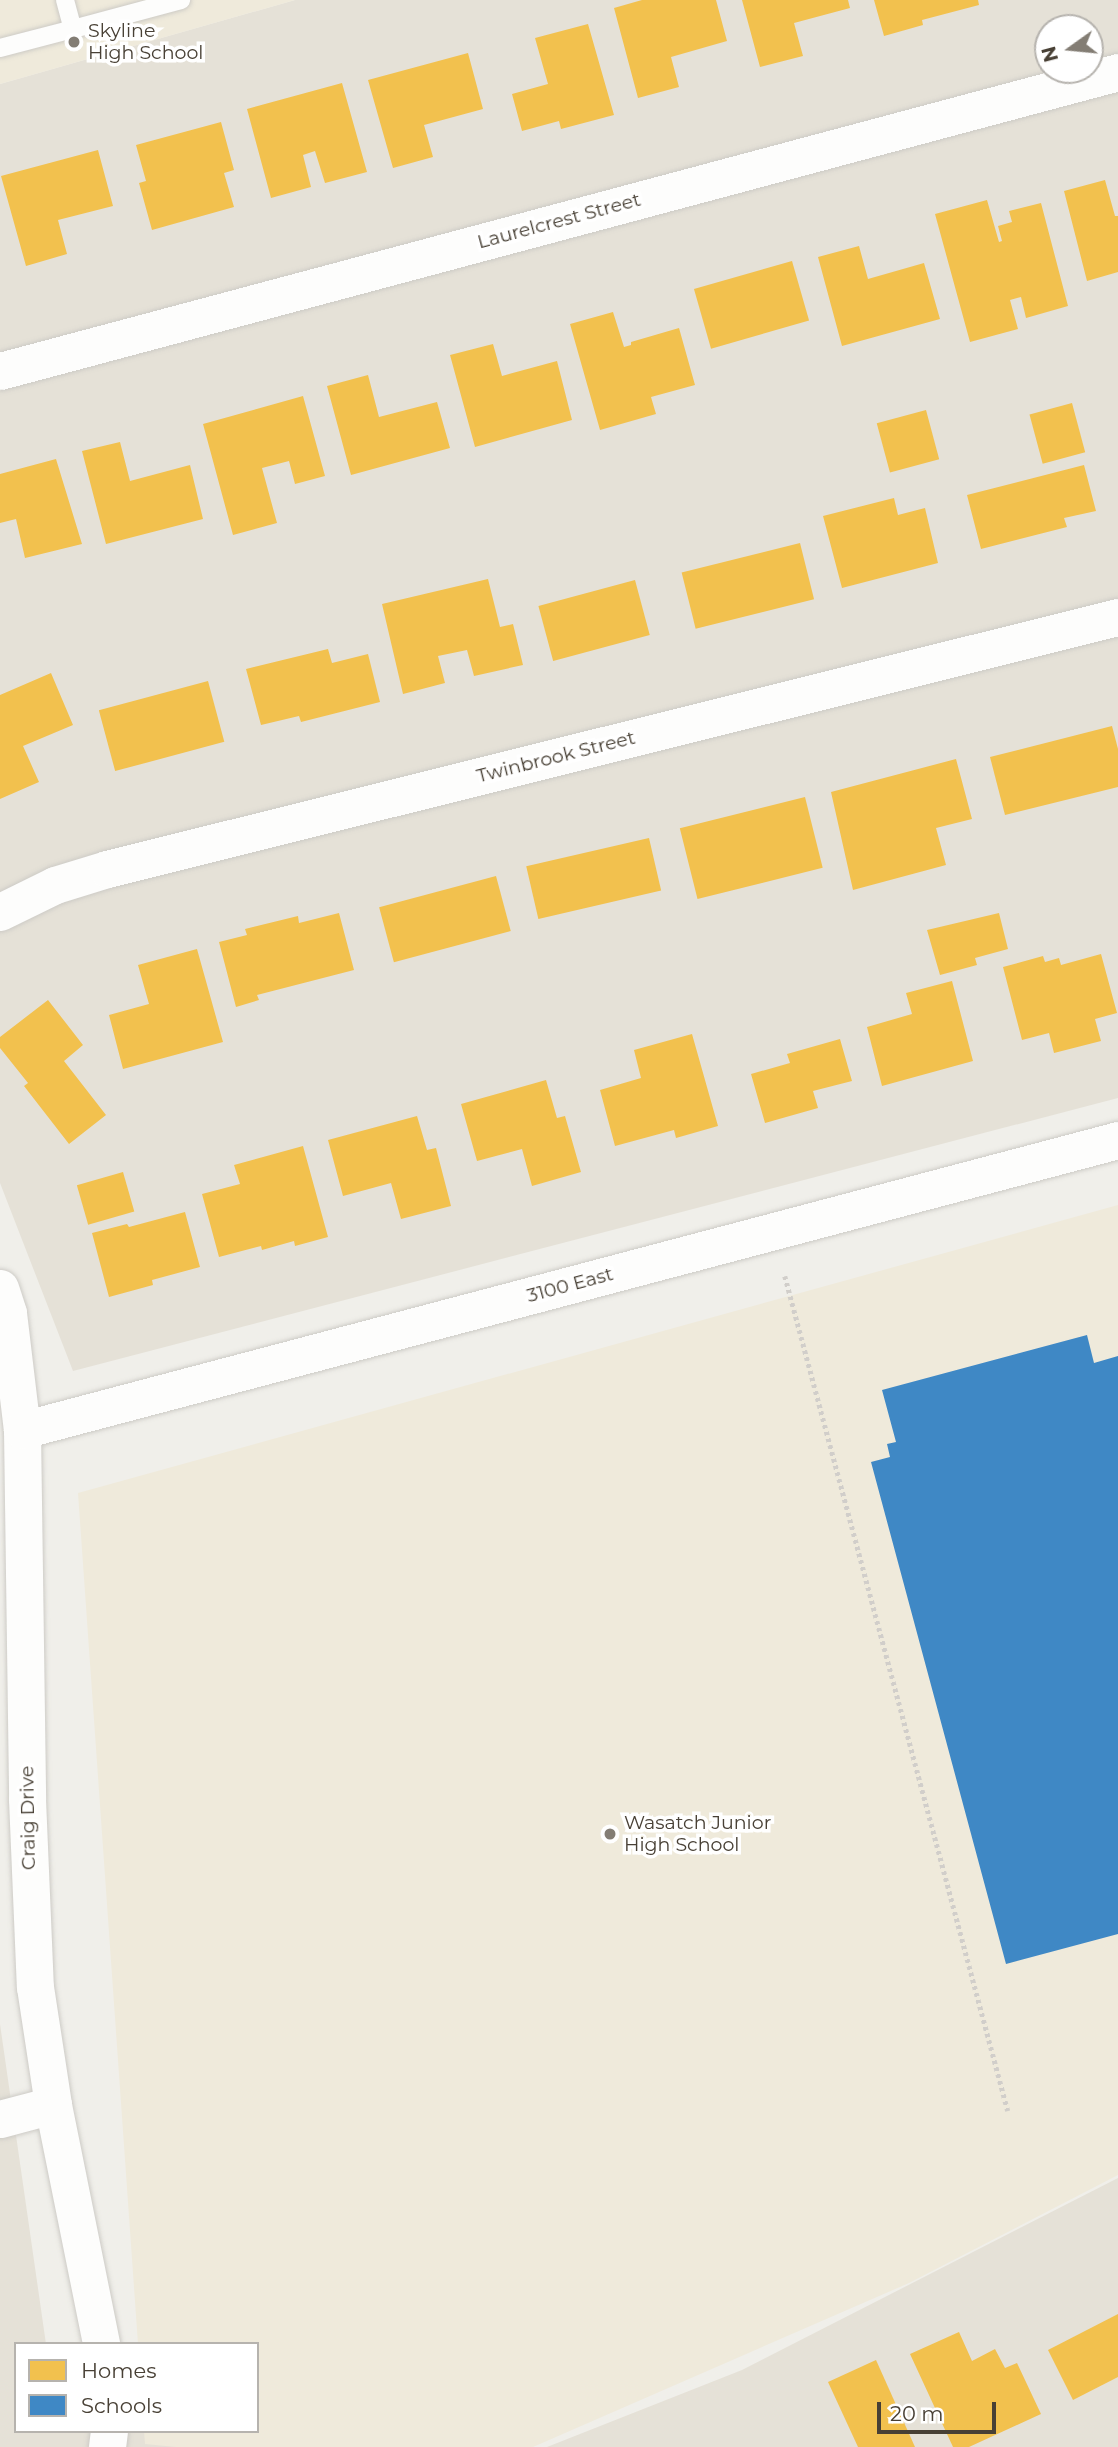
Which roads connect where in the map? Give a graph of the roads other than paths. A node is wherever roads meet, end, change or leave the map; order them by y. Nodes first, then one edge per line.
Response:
1 (65, 0) edge
2 (181, 0) edge
3 (73, 29) junction
4 (0, 48) edge
5 (1118, 72) edge
6 (0, 371) edge
7 (1118, 617) edge
8 (0, 912) edge
9 (1118, 1140) edge
10 (0, 1288) edge
11 (22, 1430) junction
12 (53, 2105) junction
13 (0, 2119) edge
14 (101, 2342) edge

1 - 3 lane
2 - 3 lane
3 - 4 lane
5 - 6 street, Laurelcrest Street
7 - 8 street, Twinbrook Street
9 - 11 street, 3100 East
10 - 11 street, Craig Drive
11 - 12 street, Craig Drive
12 - 13 street
12 - 14 street, Craig Drive

